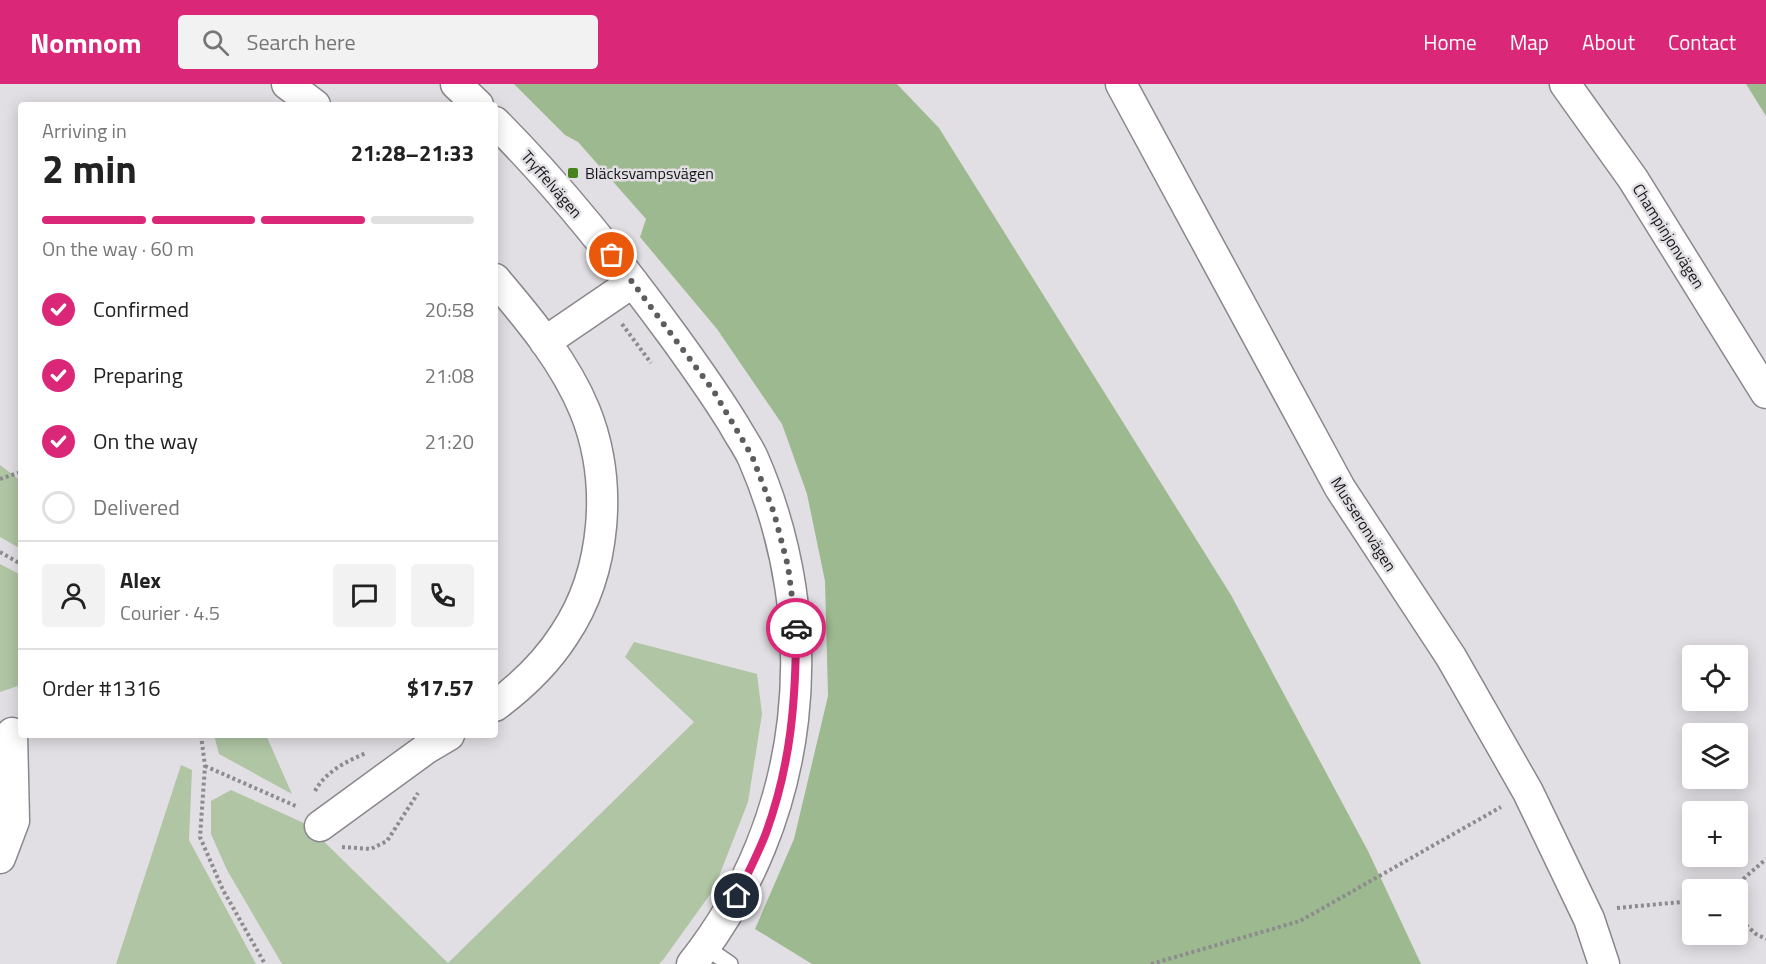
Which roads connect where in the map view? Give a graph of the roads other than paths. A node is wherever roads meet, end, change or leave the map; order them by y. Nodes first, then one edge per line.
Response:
1 (287, 84) edge
2 (456, 84) edge
3 (1121, 84) edge
4 (1565, 84) edge
5 (311, 102) edge
6 (475, 102) edge
7 (498, 125) edge
8 (633, 282) junction
9 (498, 283) edge
10 (545, 342) junction
11 (1766, 393) edge
12 (498, 704) edge
13 (12, 733) dead end
14 (444, 738) edge
15 (320, 826) road end
16 (0, 858) edge
17 (698, 956) edge
18 (730, 964) edge
19 (1604, 964) edge

1 - 5 street
2 - 6 street
3 - 19 street, Musseronvägen
4 - 11 street, Champinjonvägen
7 - 8 street, Tryffelvägen
8 - 10 street
8 - 17 street, Tryffelvägen
9 - 10 street
10 - 12 street
13 - 16 street
14 - 15 street
17 - 18 lane

